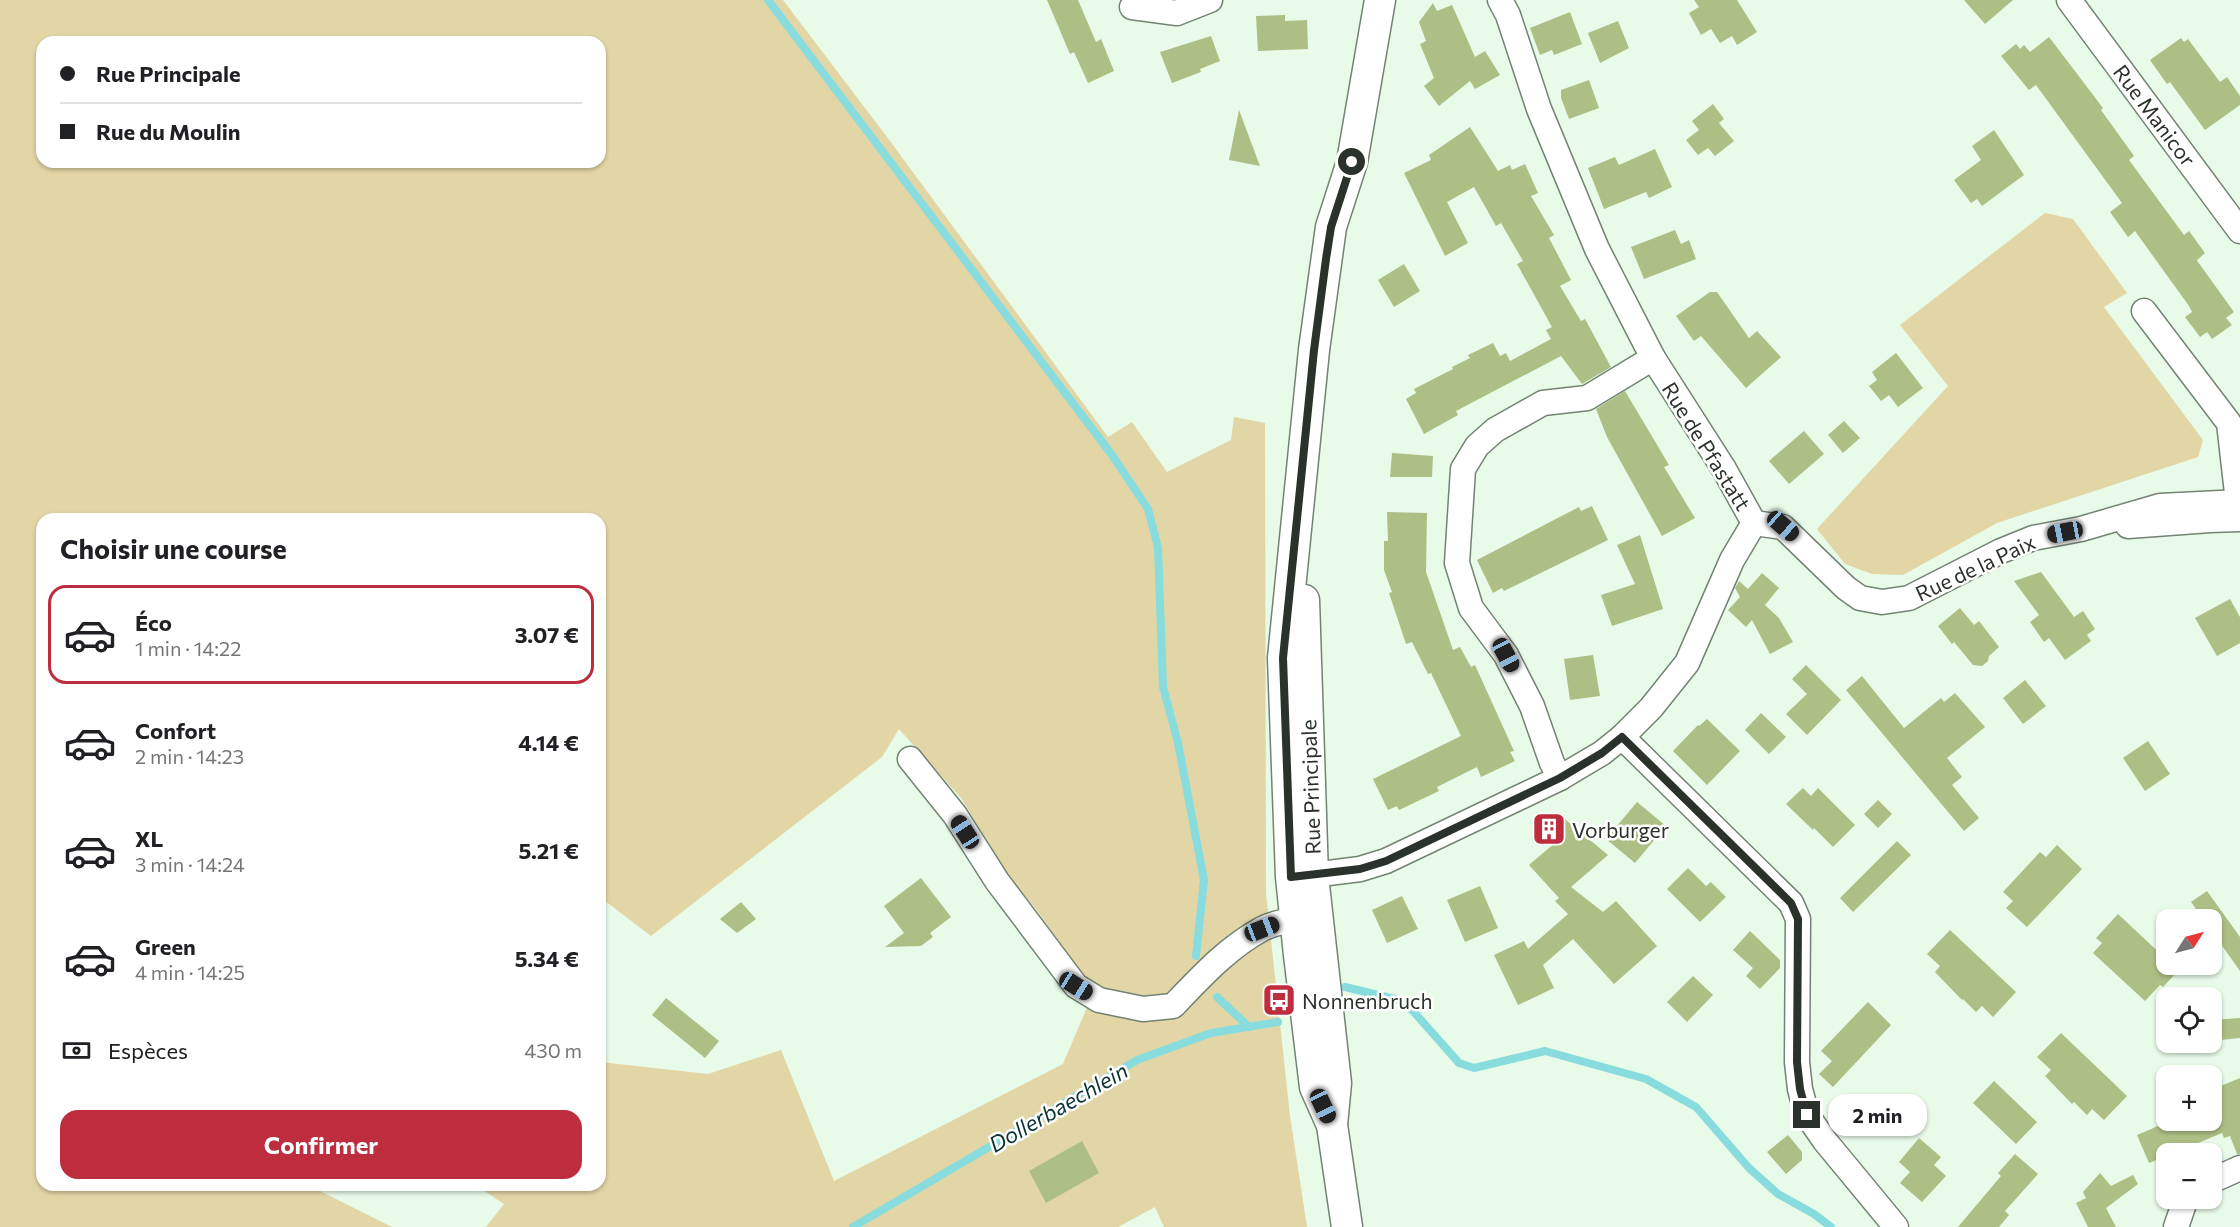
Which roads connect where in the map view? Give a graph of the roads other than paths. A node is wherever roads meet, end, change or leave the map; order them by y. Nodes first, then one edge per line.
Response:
1 (1210, 0) edge
2 (1380, 0) edge
3 (1500, 0) edge
4 (2069, 0) edge
5 (1132, 7) dead end
6 (2240, 231) edge
7 (2144, 311) dead end
8 (1653, 358) junction
9 (2239, 508) edge
10 (1754, 523) junction
11 (1622, 737) junction
12 (910, 759) dead end
13 (1560, 778) junction
14 (1302, 876) junction
15 (1307, 918) junction
16 (2240, 1168) edge
17 (2222, 1175) edge
18 (2182, 1209) edge
19 (1347, 1227) edge
20 (1896, 1227) edge
21 (2176, 1227) edge

1 - 5 street
2 - 14 main road, Rue Principale
3 - 8 street, Rue de Pfastatt
4 - 6 street, Rue Manicor
7 - 9 street
8 - 10 street, Rue de Pfastatt
8 - 13 street
9 - 10 street, Rue de la Paix
10 - 11 street, Rue de Pfastatt
11 - 13 street, Rue de Pfastatt
11 - 20 street
12 - 15 street
13 - 14 street, Rue de Pfastatt
14 - 15 main road, Rue Principale
15 - 19 main road, Rue Principale
16 - 17 street
18 - 21 street

